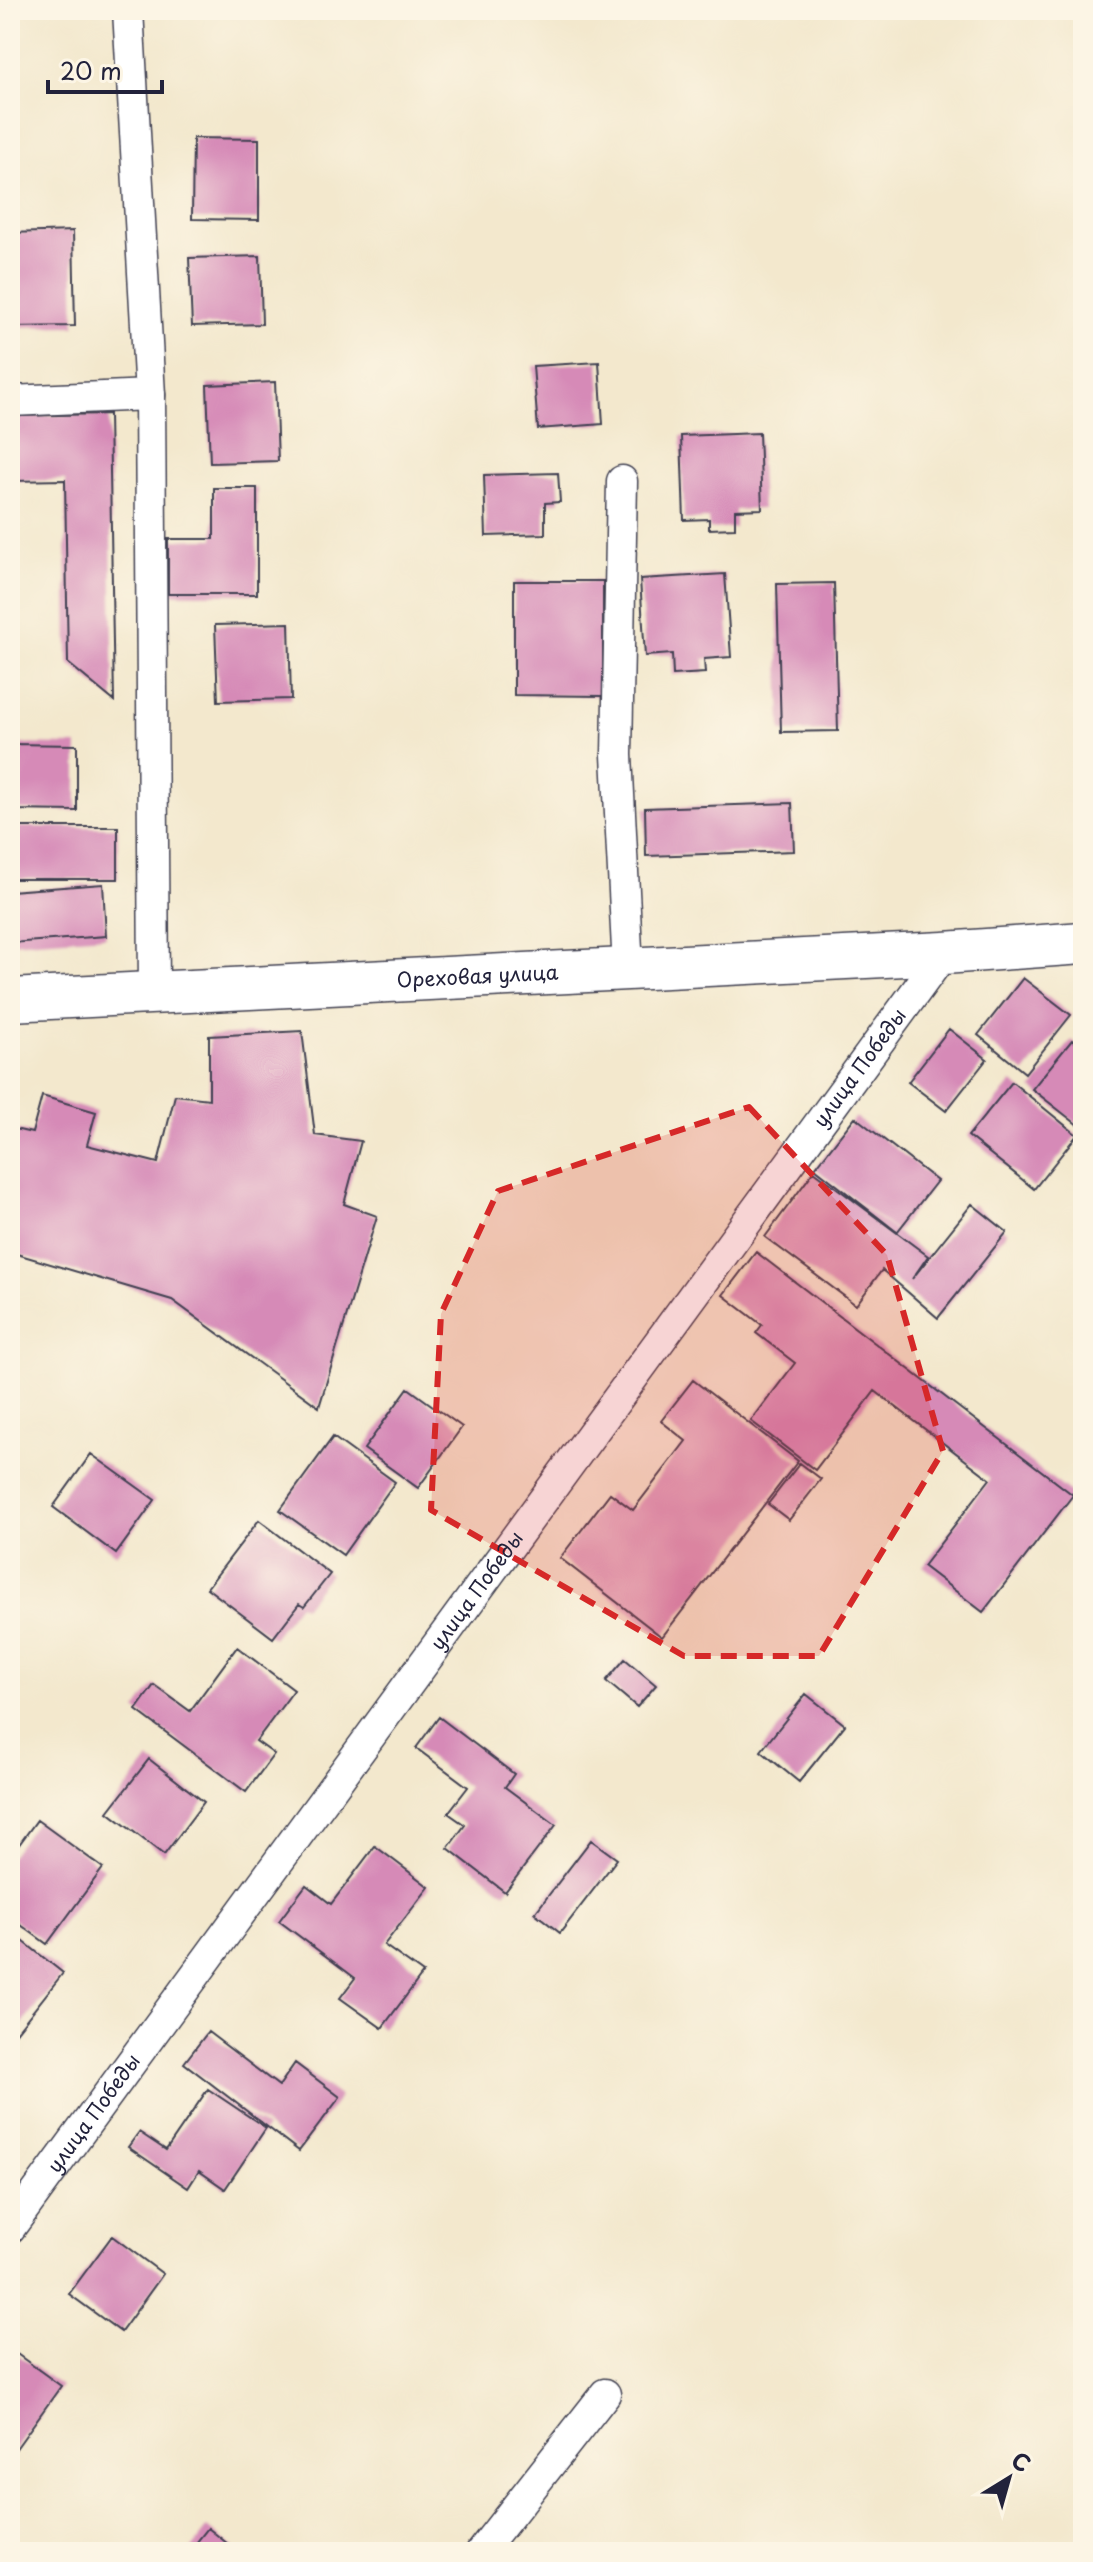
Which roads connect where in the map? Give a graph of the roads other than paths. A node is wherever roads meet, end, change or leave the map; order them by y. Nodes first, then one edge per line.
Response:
1 (128, 10) edge
2 (150, 395) junction
3 (10, 401) edge
4 (622, 481) dead end
5 (1083, 943) edge
6 (944, 953) junction
7 (628, 969) junction
8 (154, 993) junction
9 (10, 1000) edge
10 (10, 2228) edge
11 (605, 2394) dead end
12 (481, 2552) edge

1 - 2 street
2 - 3 street
2 - 8 street
4 - 7 street
5 - 6 main road, Ореховая улица
6 - 7 main road, Ореховая улица
6 - 10 street, улица Победы
7 - 8 main road, Ореховая улица
8 - 9 main road, Ореховая улица
11 - 12 street

